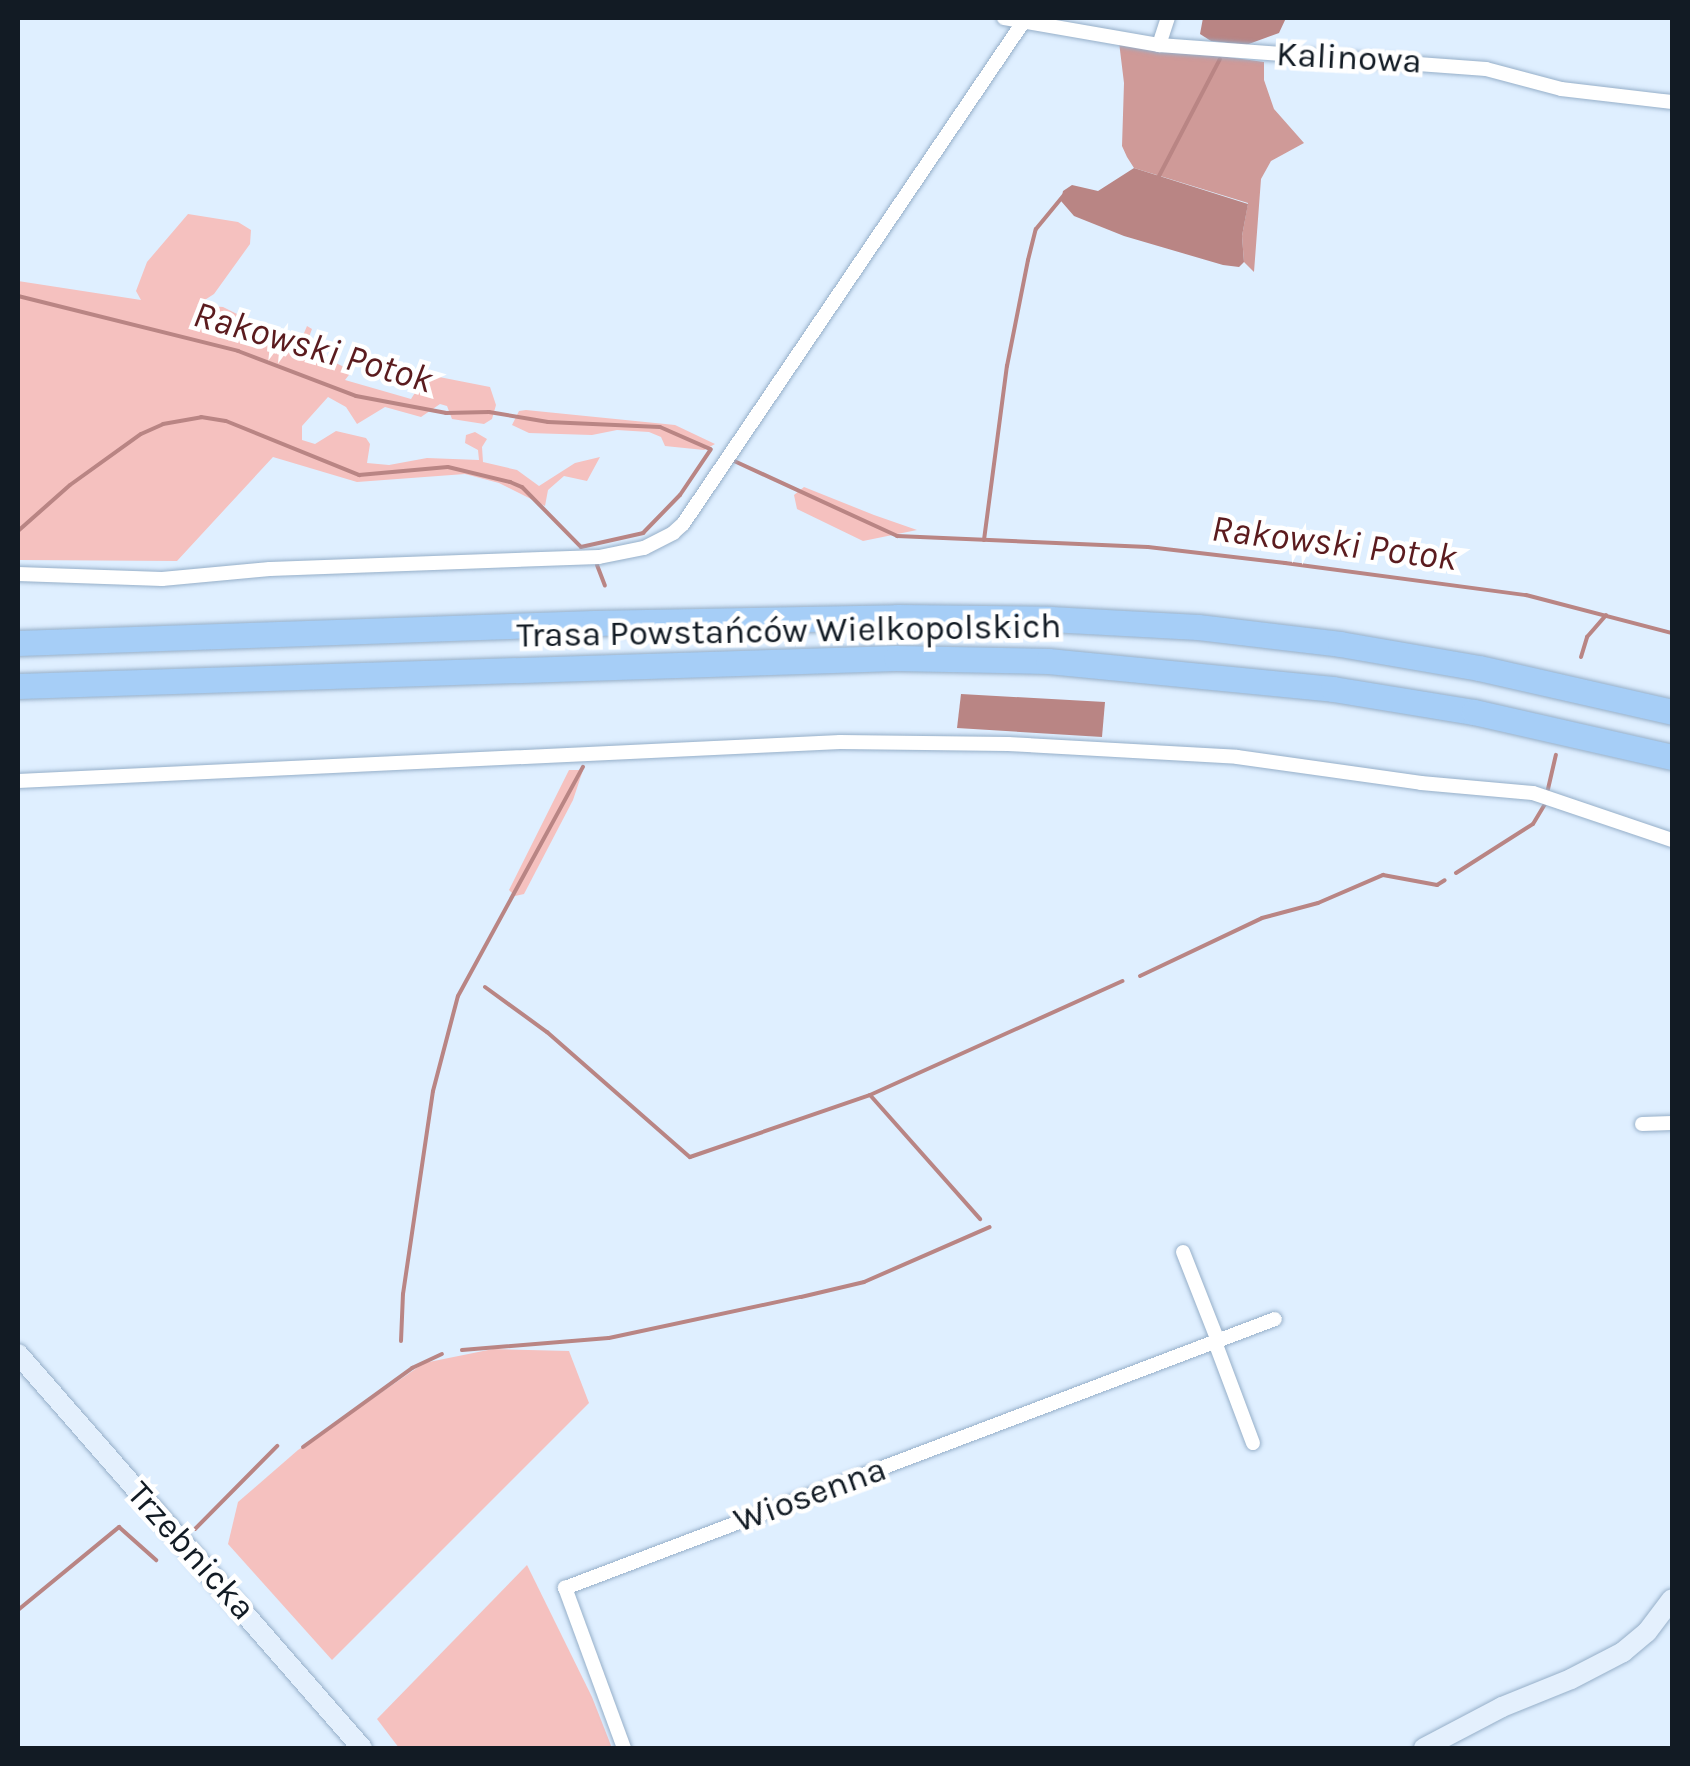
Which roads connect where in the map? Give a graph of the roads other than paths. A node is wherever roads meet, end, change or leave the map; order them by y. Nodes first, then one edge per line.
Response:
1 (1004, 18) edge
2 (1168, 18) edge
3 (1024, 22) junction
4 (1160, 45) junction
5 (1672, 102) edge
6 (18, 574) edge
7 (18, 643) edge
8 (18, 686) edge
9 (1672, 712) edge
10 (1672, 757) edge
11 (18, 781) edge
12 (1672, 840) edge
13 (1672, 1123) edge
14 (1642, 1124) dead end
15 (1182, 1252) dead end
16 (1275, 1319) dead end
17 (1216, 1341) junction
18 (18, 1354) edge
19 (1254, 1443) dead end
20 (1672, 1600) edge
21 (362, 1748) edge
22 (624, 1748) edge
23 (1424, 1748) edge

1 - 3 street, Kalinowa
2 - 4 street
3 - 4 street, Kalinowa
3 - 6 street
4 - 5 street, Kalinowa
7 - 9 highway, Trasa Powstańców Wielkopolskich
8 - 10 highway, Trasa Powstańców Wielkopolskich
11 - 12 street
13 - 14 street
15 - 17 street
16 - 17 street, Wiosenna
17 - 19 street
17 - 22 street, Wiosenna
18 - 21 main road, Trzebnicka
20 - 23 main road

